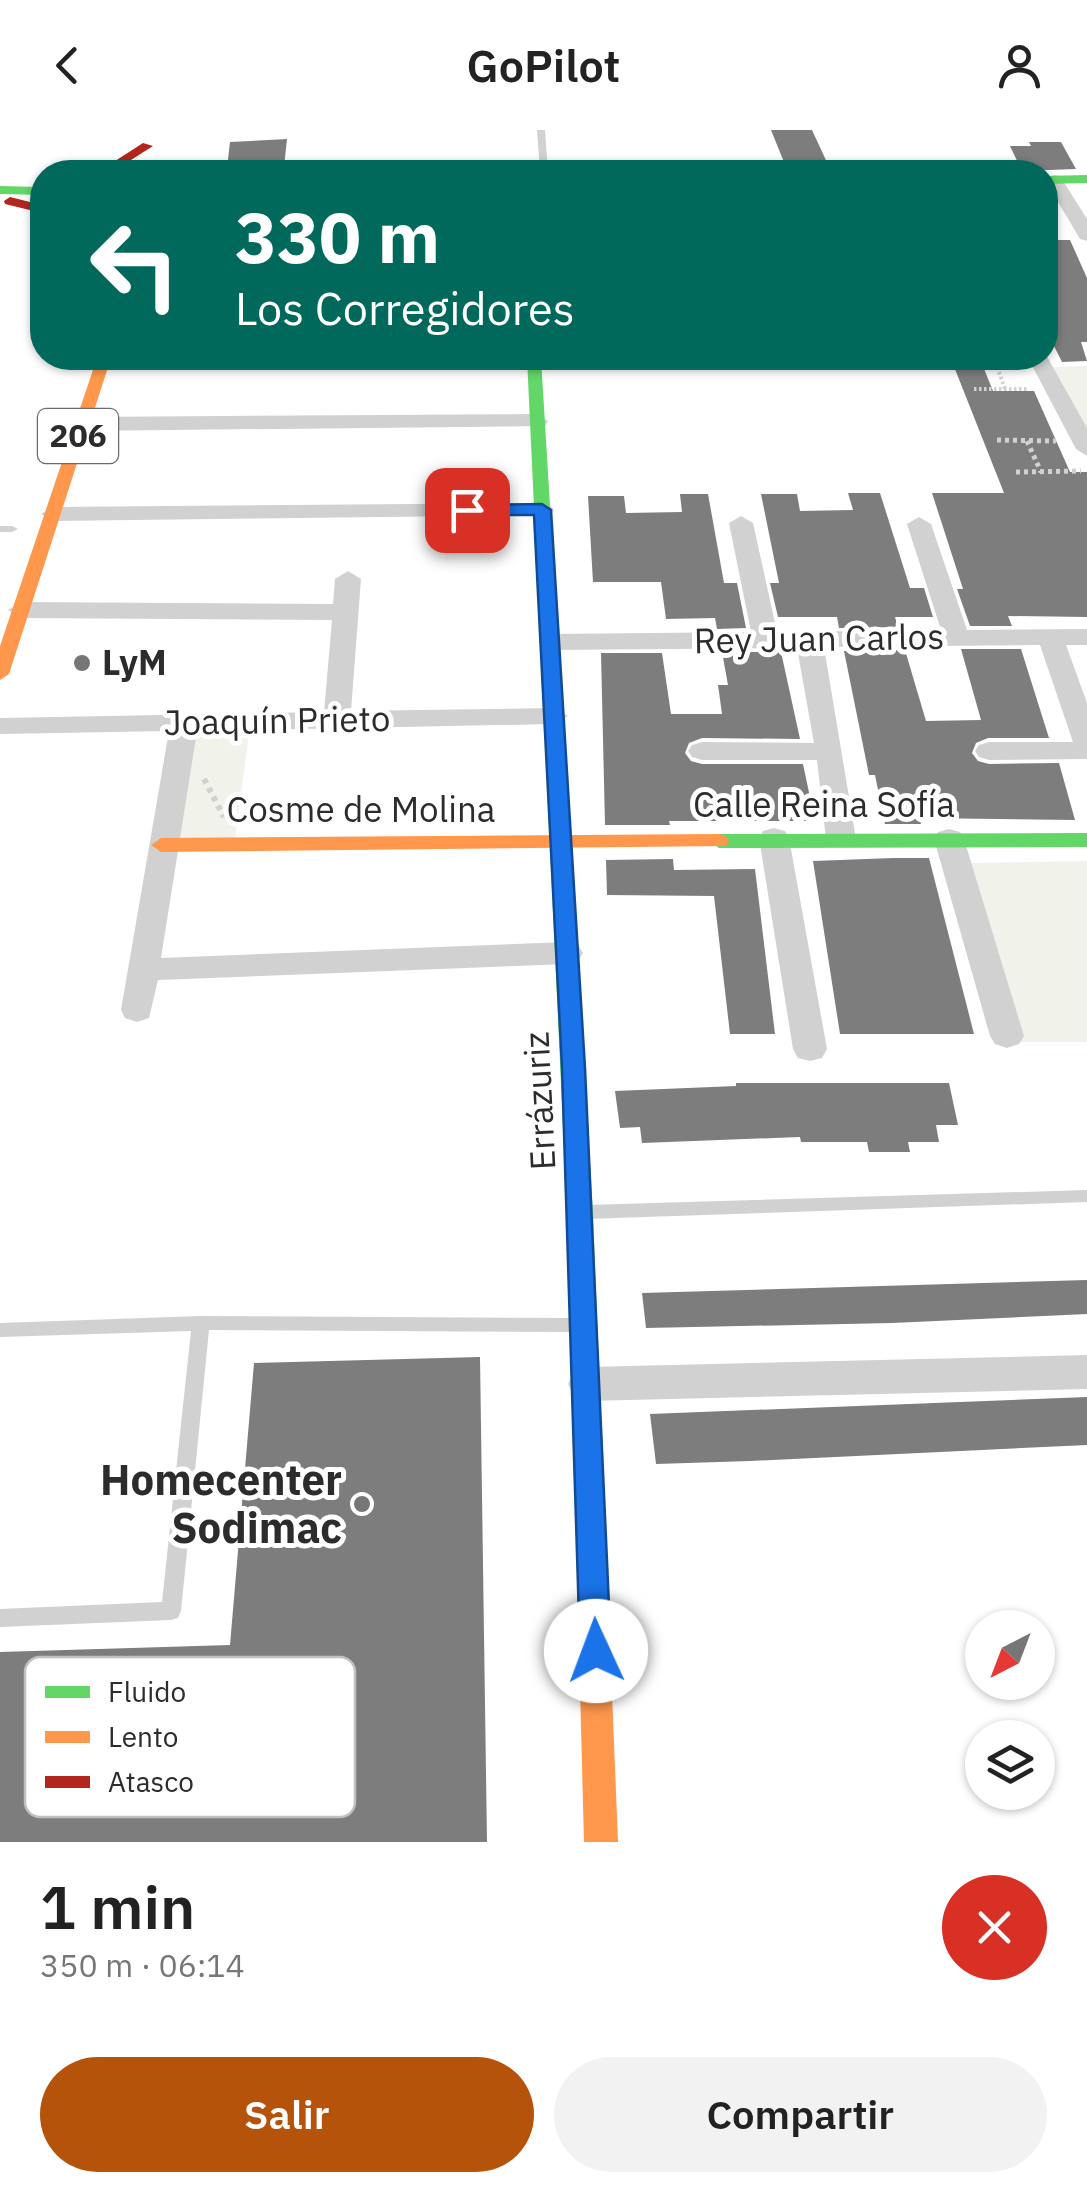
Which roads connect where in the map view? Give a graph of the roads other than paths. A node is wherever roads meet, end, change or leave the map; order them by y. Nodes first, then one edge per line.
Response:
1 (540, 130) edge
2 (150, 138) edge
3 (120, 160) edge
4 (543, 160) edge
5 (1087, 180) edge
6 (1058, 186) edge
7 (1058, 188) edge
8 (30, 192) edge
9 (1087, 194) edge
10 (1058, 195) edge
11 (3, 198) edge
12 (30, 203) edge
13 (1087, 235) edge
14 (100, 370) edge
15 (535, 370) edge
16 (1045, 370) edge
17 (537, 422) junction
18 (82, 424) junction
19 (1083, 445) edge
20 (542, 510) junction
21 (53, 514) junction
22 (741, 522) dead end
23 (919, 524) dead end
24 (11, 527) edge
25 (348, 579) dead end
26 (21, 610) junction
27 (346, 612) junction
28 (1050, 636) junction
29 (956, 637) junction
30 (1087, 637) edge
31 (808, 639) junction
32 (766, 640) junction
33 (550, 642) junction
34 (0, 674) edge
35 (554, 716) junction
36 (338, 720) junction
37 (0, 726) edge
38 (182, 736) junction
39 (1087, 742) edge
40 (702, 750) dead end
41 (1087, 750) edge
42 (989, 751) dead end
43 (830, 752) junction
44 (774, 838) junction
45 (841, 839) junction
46 (950, 839) junction
47 (1087, 840) edge
48 (161, 845) junction
49 (561, 845) junction
50 (567, 953) junction
51 (143, 970) junction
52 (137, 1010) dead end
53 (1006, 1036) dead end
54 (810, 1049) dead end
55 (1087, 1196) edge
56 (580, 1212) junction
57 (201, 1323) junction
58 (585, 1325) junction
59 (0, 1330) edge
60 (1087, 1372) edge
61 (588, 1384) junction
62 (0, 1618) edge
63 (601, 1842) edge

1 - 4 lane
2 - 3 main road
5 - 6 main road
7 - 9 main road
8 - 11 main road
10 - 13 street
11 - 12 main road
14 - 18 main road, 206
15 - 17 main road, Errázuriz
16 - 19 street
17 - 18 street
17 - 20 main road, Errázuriz
18 - 21 main road, 206
20 - 21 street
20 - 33 main road, Errázuriz
21 - 24 main road
21 - 26 main road, 206
22 - 32 street
23 - 29 street
25 - 27 street
26 - 27 street
26 - 34 main road, 206
27 - 36 street
28 - 29 street, Rey Juan Carlos
28 - 30 street, Rey Juan Carlos
28 - 39 street
29 - 31 street, Rey Juan Carlos
31 - 32 street, Rey Juan Carlos
31 - 43 street
32 - 33 street, Rey Juan Carlos
33 - 35 main road, Errázuriz
35 - 36 street, Joaquín Prieto
35 - 49 main road, Errázuriz
36 - 38 street, Joaquín Prieto
37 - 38 street, Joaquín Prieto
38 - 48 street
40 - 43 street
41 - 42 street
43 - 45 street
44 - 45 main road, Calle Reina Sofía
44 - 49 main road, Calle Reina Sofía
44 - 54 street
45 - 46 main road, Calle Reina Sofía
46 - 47 main road, Calle Reina Sofía
46 - 53 street
48 - 49 main road, Cosme de Molina
48 - 51 street
49 - 50 main road, Errázuriz
50 - 51 street
50 - 56 main road, Errázuriz
51 - 52 street
55 - 56 lane
56 - 58 main road, Errázuriz
57 - 58 lane
57 - 59 lane
57 - 62 lane
58 - 61 main road, Errázuriz
60 - 61 street
61 - 63 main road, Errázuriz

